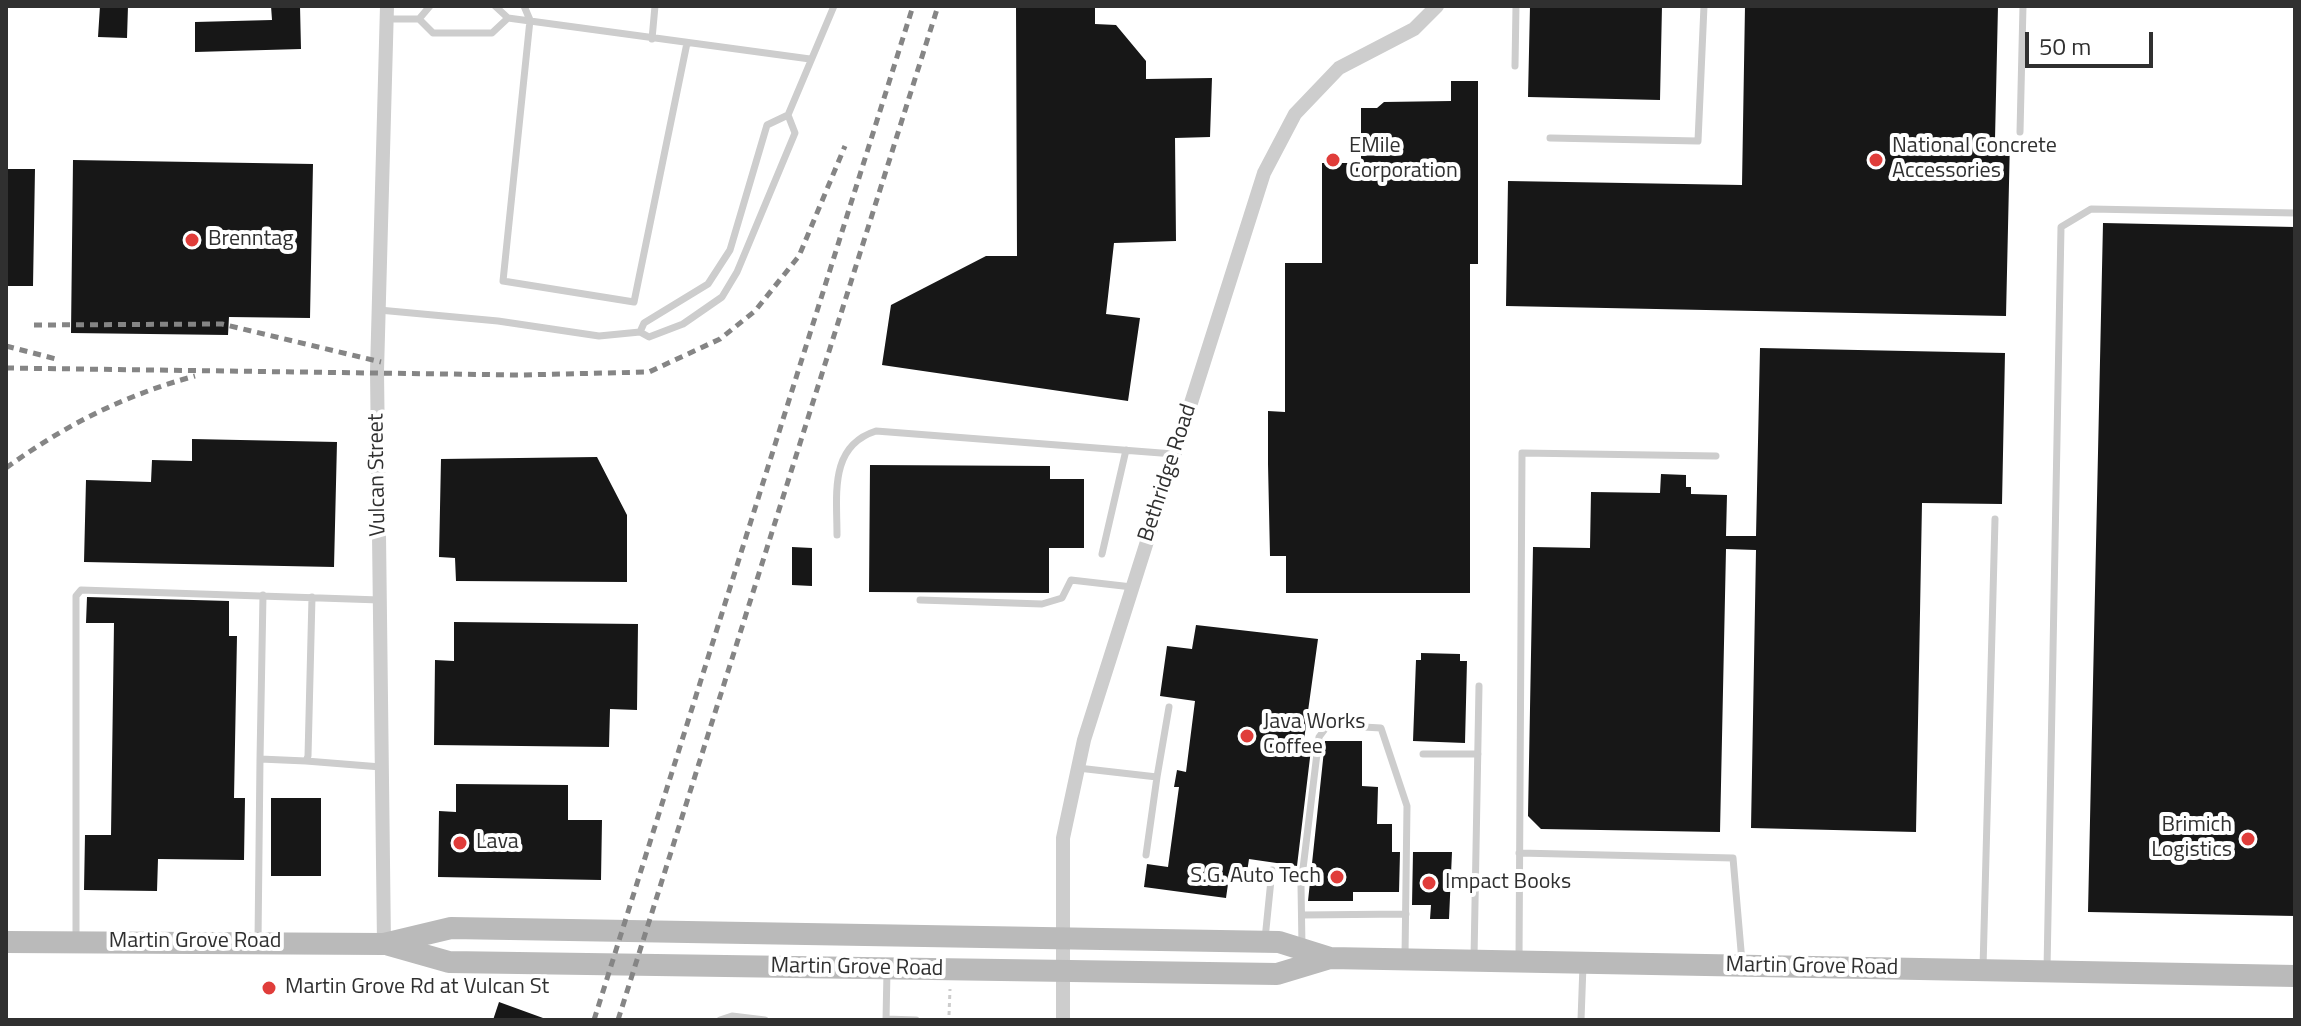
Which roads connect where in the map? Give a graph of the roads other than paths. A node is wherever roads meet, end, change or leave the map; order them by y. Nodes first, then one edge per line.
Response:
1 (430, 6) edge
2 (495, 6) edge
3 (524, 6) edge
4 (655, 6) edge
5 (834, 6) edge
6 (1437, 6) edge
7 (1516, 6) edge
8 (1704, 6) edge
9 (2023, 6) edge
10 (386, 13) edge
11 (508, 18) junction
12 (419, 19) junction
13 (530, 20) junction
14 (652, 39) junction
15 (687, 43) junction
16 (810, 59) junction
17 (1515, 66) dead end
18 (788, 115) junction
19 (2020, 132) dead end
20 (1550, 138) dead end
21 (2295, 213) edge
22 (379, 310) junction
23 (640, 332) junction
24 (1126, 450) junction
25 (1174, 454) junction
26 (1716, 456) dead end
27 (1995, 519) dead end
28 (837, 535) dead end
29 (1102, 554) dead end
30 (1132, 587) junction
31 (263, 595) junction
32 (312, 597) junction
33 (380, 600) junction
34 (920, 600) dead end
35 (1479, 686) dead end
36 (1169, 707) dead end
37 (1423, 754) dead end
38 (1478, 754) junction
39 (260, 759) junction
40 (306, 761) junction
41 (381, 767) junction
42 (1078, 768) junction
43 (1157, 777) junction
44 (1519, 853) junction
45 (1146, 855) dead end
46 (1272, 870) dead end
47 (1406, 914) junction
48 (1302, 915) junction
49 (1063, 940) junction
50 (1265, 941) junction
51 (6, 942) edge
52 (76, 942) junction
53 (258, 943) junction
54 (384, 944) junction
55 (1302, 949) junction
56 (1330, 958) junction
57 (1405, 958) junction
58 (1474, 961) junction
59 (1519, 961) junction
60 (1583, 962) junction
61 (1743, 965) junction
62 (887, 969) junction
63 (1983, 970) junction
64 (2047, 971) junction
65 (1063, 972) junction
66 (2295, 976) edge
67 (886, 1019) edge
68 (720, 1020) edge
69 (765, 1020) edge
70 (916, 1020) edge
71 (1063, 1020) edge
72 (1581, 1020) edge

1 - 12 lane
2 - 11 lane
3 - 13 lane
4 - 14 lane
5 - 16 lane
6 - 25 street, Bethridge Road
7 - 17 lane
8 - 20 lane
9 - 19 lane
10 - 12 lane
10 - 22 street, Vulcan Street
11 - 12 lane
11 - 13 lane
13 - 14 lane
13 - 15 lane
14 - 15 lane
15 - 16 lane
16 - 18 lane
18 - 23 lane
18 - 23 lane
21 - 64 lane
22 - 23 lane
22 - 33 street, Vulcan Street
24 - 25 lane
24 - 28 lane
24 - 29 lane
25 - 30 street, Bethridge Road
26 - 44 lane
27 - 63 lane
30 - 34 lane
30 - 42 street, Bethridge Road
31 - 32 lane
31 - 39 lane
31 - 52 lane
32 - 33 lane
32 - 40 lane
33 - 41 street, Vulcan Street
35 - 38 lane
36 - 43 lane
37 - 38 lane
38 - 58 lane
39 - 40 lane
39 - 53 lane
40 - 41 lane
41 - 54 street, Vulcan Street
42 - 43 lane
42 - 49 street, Bethridge Road
43 - 45 lane
44 - 59 lane
44 - 61 lane
46 - 50 lane
47 - 48 lane
47 - 48 lane
47 - 57 lane
48 - 55 lane
49 - 50 main road, Martin Grove Road
49 - 54 main road, Martin Grove Road
49 - 65 street, Bethridge Road
50 - 55 main road, Martin Grove Road
51 - 52 main road, Martin Grove Road
52 - 53 main road, Martin Grove Road
53 - 54 main road, Martin Grove Road
54 - 62 main road, Martin Grove Road
55 - 56 main road, Martin Grove Road
56 - 57 main road, Martin Grove Road
56 - 65 main road, Martin Grove Road
57 - 58 main road, Martin Grove Road
58 - 59 main road, Martin Grove Road
59 - 60 main road, Martin Grove Road
60 - 61 main road, Martin Grove Road
60 - 72 lane
61 - 63 main road, Martin Grove Road
62 - 65 main road, Martin Grove Road
62 - 67 lane
63 - 64 main road, Martin Grove Road
64 - 66 main road, Martin Grove Road
65 - 71 street, Bethridge Road
67 - 70 lane
68 - 69 lane

